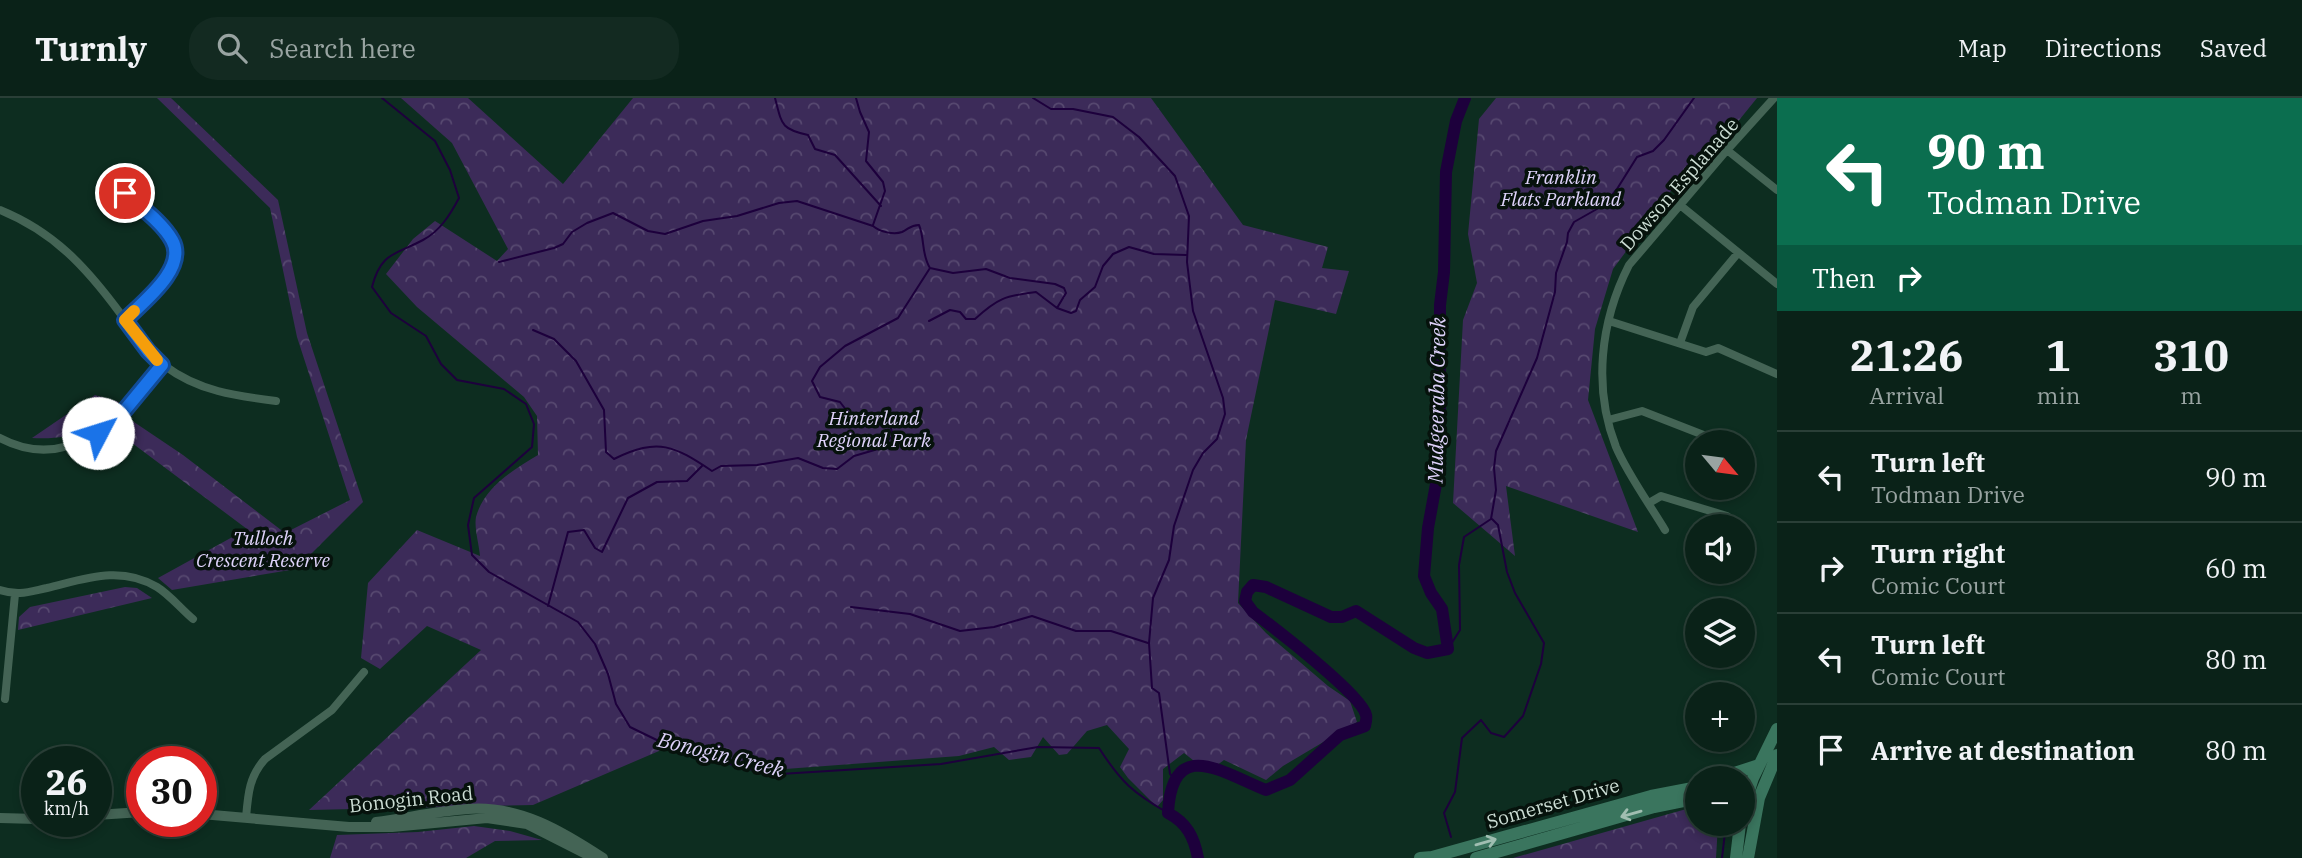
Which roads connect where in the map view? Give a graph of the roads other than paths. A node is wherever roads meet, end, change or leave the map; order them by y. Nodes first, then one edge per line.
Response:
1 (1774, 98) edge
2 (1727, 150) junction
3 (1777, 190) edge
4 (125, 193) dead end
5 (1680, 205) junction
6 (0, 210) edge
7 (1738, 253) junction
8 (1777, 284) edge
9 (125, 320) junction
10 (1609, 321) junction
11 (1680, 343) junction
12 (162, 365) junction
13 (1777, 374) edge
14 (276, 401) dead end
15 (1608, 419) junction
16 (1691, 430) edge
17 (0, 438) edge
18 (1649, 503) junction
19 (1720, 514) edge
20 (1665, 530) dead end
21 (0, 590) edge
22 (15, 594) junction
23 (193, 619) dead end
24 (364, 673) dead end
25 (5, 699) dead end
26 (1777, 729) edge
27 (1777, 755) edge
28 (1759, 765) junction
29 (1755, 766) edge
30 (1755, 776) edge
31 (1755, 786) edge
32 (1685, 789) edge
33 (1685, 801) edge
34 (430, 813) junction
35 (217, 815) edge
36 (0, 818) edge
37 (246, 818) junction
38 (487, 818) junction
39 (21, 819) edge
40 (337, 825) junction
41 (1738, 836) edge
42 (1748, 836) edge
43 (587, 853) edge
44 (603, 858) edge
45 (610, 858) edge
46 (1420, 858) edge
47 (1476, 858) edge
48 (1736, 858) edge
49 (1748, 858) edge

1 - 2 street, Dowson Esplanade
2 - 3 street
2 - 5 street, Dowson Esplanade
4 - 9 street
5 - 7 street
5 - 10 street, Dowson Esplanade
6 - 9 street
7 - 8 street
7 - 11 street
9 - 12 street
10 - 11 street
10 - 15 street, Dowson Esplanade
11 - 13 street
12 - 14 street
12 - 17 street
15 - 16 street
15 - 18 street, Dowson Esplanade
18 - 19 street
18 - 20 street, Dowson Esplanade
21 - 22 street
22 - 23 street
22 - 25 street
24 - 37 street
26 - 28 main road
27 - 31 main road
28 - 29 main road
28 - 30 main road
46 -> 32 main road, Somerset Drive
33 -> 47 main road, Somerset Drive
34 - 38 street
34 - 40 street, Bonogin Road
34 - 43 street, Bonogin Road
35 - 37 street, Bonogin Road
36 - 39 street
37 - 40 street, Bonogin Road
38 - 40 street, Bonogin Road
38 - 43 street, Bonogin Road
41 - 48 main road
42 - 49 main road
43 - 44 street, Bonogin Road
43 - 45 street

